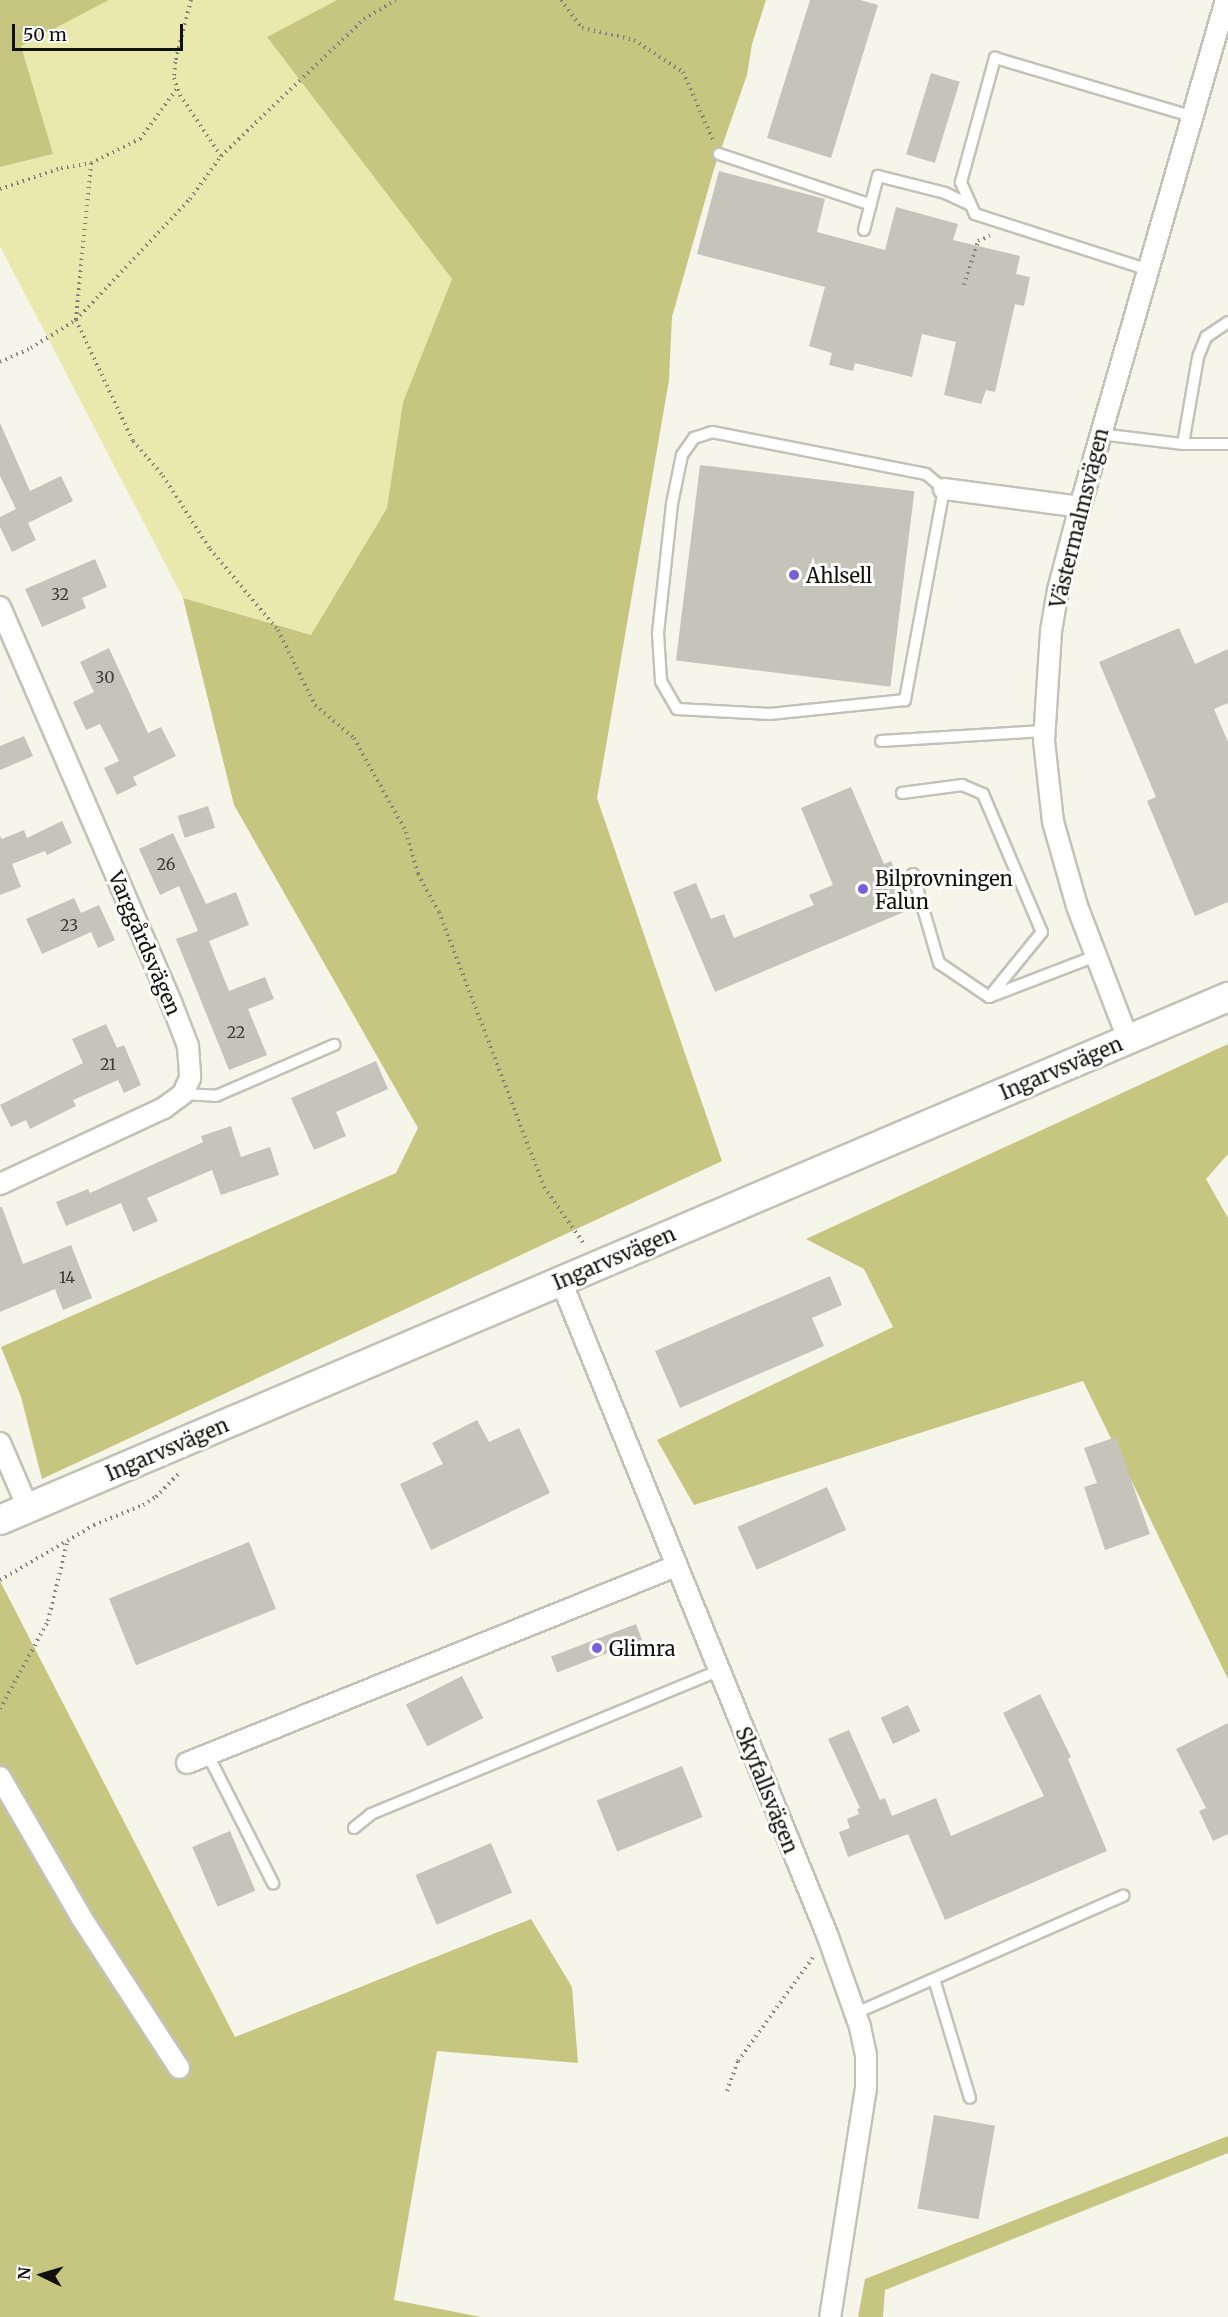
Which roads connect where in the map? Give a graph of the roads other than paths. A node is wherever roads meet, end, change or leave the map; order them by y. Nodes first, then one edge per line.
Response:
1 (1226, 0) edge
2 (1194, 117) junction
3 (719, 154) road end
4 (969, 204) junction
5 (871, 205) junction
6 (864, 230) dead end
7 (1149, 270) junction
8 (1228, 322) edge
9 (1100, 435) junction
10 (1183, 444) junction
11 (1228, 444) edge
12 (944, 489) junction
13 (1080, 507) junction
14 (0, 607) edge
15 (1044, 731) junction
16 (881, 741) dead end
17 (902, 793) dead end
18 (913, 874) dead end
19 (1096, 956) junction
20 (989, 997) junction
21 (1228, 997) edge
22 (1128, 1039) junction
23 (334, 1045) dead end
24 (183, 1094) junction
25 (0, 1184) edge
26 (561, 1281) junction
27 (0, 1443) edge
28 (28, 1508) junction
29 (0, 1520) edge
30 (676, 1566) junction
31 (718, 1671) junction
32 (208, 1755) junction
33 (187, 1763) dead end
34 (0, 1777) edge
35 (354, 1828) dead end
36 (273, 1883) dead end
37 (1124, 1896) dead end
38 (934, 1979) junction
39 (856, 2013) junction
40 (179, 2068) dead end
41 (970, 2098) dead end
42 (830, 2317) edge

1 - 2 street, Västermalmsvägen
2 - 4 lane
2 - 7 street, Västermalmsvägen
3 - 5 lane
4 - 5 lane
4 - 7 lane
5 - 6 lane
7 - 9 street, Västermalmsvägen
8 - 10 lane
9 - 10 lane
9 - 13 street, Västermalmsvägen
10 - 11 lane
12 - 12 lane
12 - 13 street
13 - 15 street, Västermalmsvägen
14 - 24 street, Varggårdsvägen
15 - 16 lane
15 - 19 street, Västermalmsvägen
17 - 20 lane
18 - 20 lane
19 - 20 lane
19 - 22 street, Västermalmsvägen
21 - 22 street, Ingarvsvägen
22 - 26 street, Ingarvsvägen
23 - 24 lane
24 - 25 street
26 - 28 street, Ingarvsvägen
26 - 30 street, Skyfallsvägen
27 - 28 street
28 - 29 street, Ingarvsvägen
30 - 31 street, Skyfallsvägen
30 - 32 street
31 - 35 lane
31 - 39 street, Skyfallsvägen
32 - 33 street
32 - 36 lane
34 - 40 street
37 - 38 lane
38 - 39 lane
38 - 41 lane
39 - 42 street, Skyfallsvägen

